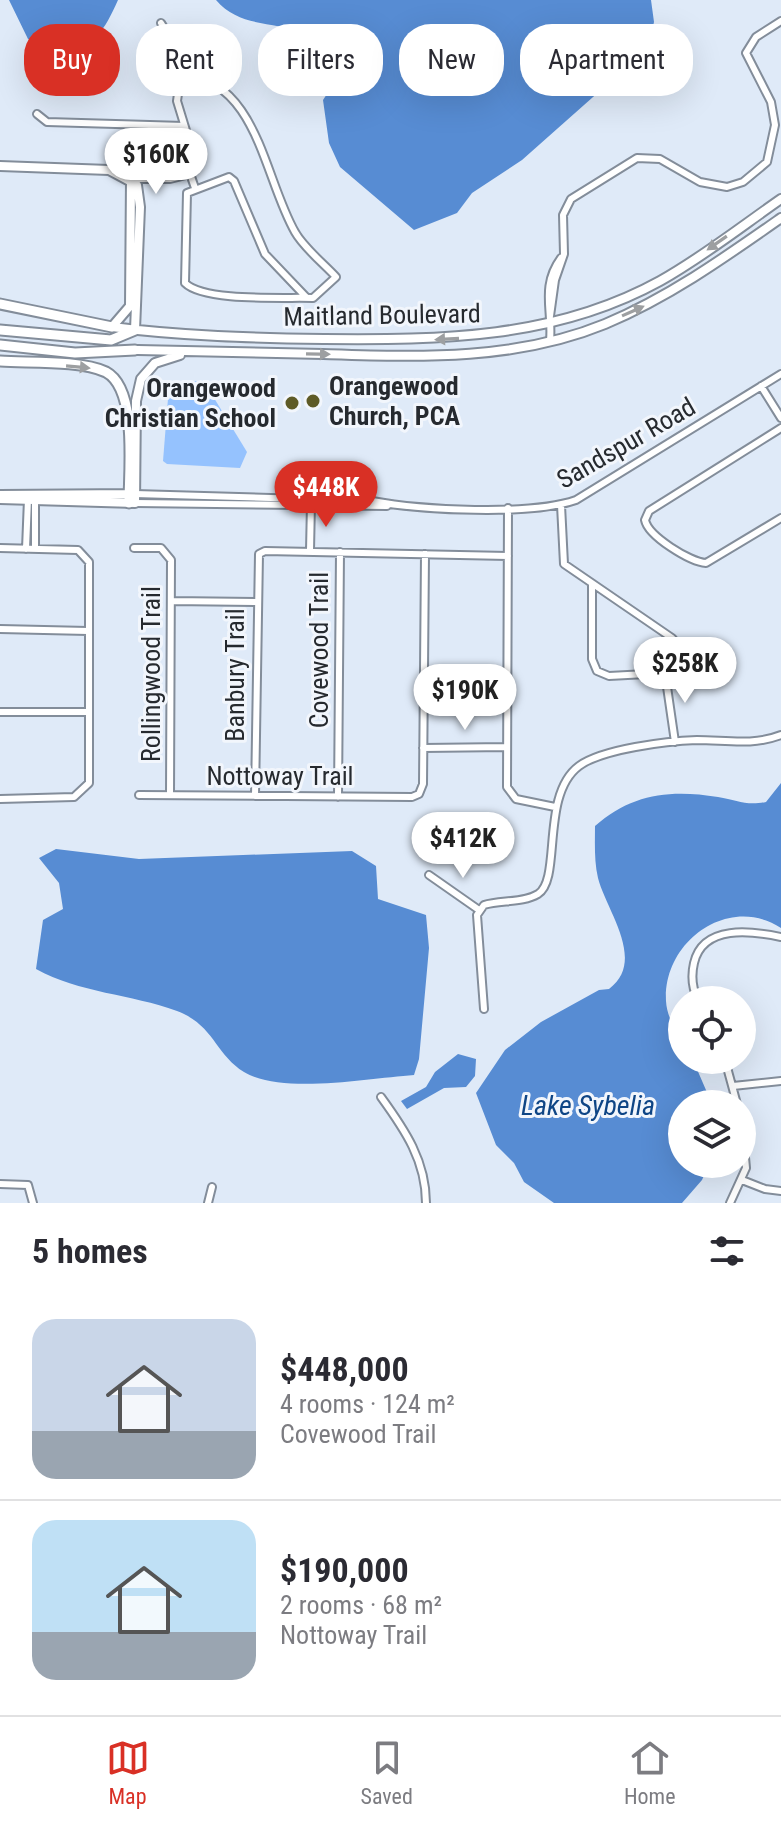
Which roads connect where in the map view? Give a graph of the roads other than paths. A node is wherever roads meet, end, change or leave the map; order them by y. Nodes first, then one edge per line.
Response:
1 (781, 21) edge
2 (178, 96) edge
3 (228, 96) edge
4 (37, 114) dead end
5 (184, 126) junction
6 (0, 166) edge
7 (189, 171) junction
8 (132, 179) junction
9 (195, 188) junction
10 (781, 199) edge
11 (781, 218) edge
12 (306, 297) junction
13 (0, 304) edge
14 (551, 319) junction
15 (112, 327) junction
16 (0, 330) edge
17 (135, 330) junction
18 (560, 338) junction
19 (550, 341) junction
20 (0, 342) edge
21 (135, 350) joint
22 (240, 352) junction
23 (0, 361) edge
24 (781, 374) edge
25 (761, 386) junction
26 (781, 418) edge
27 (781, 428) edge
28 (0, 497) edge
29 (31, 498) junction
30 (132, 498) junction
31 (311, 503) junction
32 (561, 505) junction
33 (508, 508) junction
34 (781, 518) edge
35 (26, 520) junction
36 (36, 520) junction
37 (0, 548) edge
38 (134, 548) dead end
39 (26, 549) junction
40 (35, 549) junction
41 (310, 551) junction
42 (340, 552) junction
43 (425, 554) junction
44 (508, 556) junction
45 (592, 584) junction
46 (171, 601) junction
47 (255, 602) junction
48 (0, 629) edge
49 (88, 631) junction
50 (679, 653) junction
51 (710, 670) dead end
52 (665, 673) junction
53 (0, 712) edge
54 (87, 712) junction
55 (781, 735) edge
56 (675, 742) junction
57 (507, 747) junction
58 (423, 748) junction
59 (139, 795) dead end
60 (170, 795) junction
61 (255, 796) junction
62 (338, 797) junction
63 (0, 799) edge
64 (555, 807) junction
65 (429, 875) dead end
66 (479, 910) junction
67 (781, 937) edge
68 (695, 986) edge
69 (484, 1009) dead end
70 (729, 1074) edge
71 (781, 1081) edge
72 (733, 1086) junction
73 (734, 1090) edge
74 (381, 1097) dead end
75 (742, 1180) joint
76 (0, 1184) edge
77 (212, 1187) dead end
78 (781, 1191) edge
79 (33, 1200) edge
80 (208, 1203) edge
81 (426, 1203) edge
82 (730, 1203) edge

1 - 14 street
2 - 5 street
3 - 12 street
4 - 5 street
5 - 7 street
6 - 8 main road
7 - 8 street
7 - 9 street
8 - 15 main road
8 - 17 main road
9 - 12 street
9 - 12 street
10 -> 14 main road, Maitland Boulevard
18 -> 11 main road, Maitland Boulevard
13 - 15 highway, Maitland Boulevard
14 -> 17 main road, Maitland Boulevard
14 - 18 street
14 - 19 street
15 - 17 main road, Maitland Boulevard
16 - 17 highway
18 - 19 main road, Maitland Boulevard
22 -> 19 main road, Maitland Boulevard
20 - 21 highway
21 - 22 main road, Maitland Boulevard
22 - 30 main road
23 -> 30 highway
24 - 25 street, Sandspur Road
25 - 26 street
25 - 32 street, Sandspur Road
27 - 34 street
28 - 29 main road
29 - 30 main road
29 - 35 street
29 - 36 street
30 - 31 street
30 - 31 street
31 - 33 street, Sandspur Road
31 - 41 street, Covewood Trail
32 - 33 street, Sandspur Road
32 - 45 street
33 - 44 street
35 - 36 street
35 - 39 street
36 - 40 street
37 - 39 street
38 - 46 street, Rollingwood Trail
39 - 40 street
40 - 49 street
41 - 42 street
41 - 47 street, Banbury Trail
42 - 43 street
42 - 62 street, Covewood Trail
43 - 44 street
43 - 58 street
44 - 57 street
45 - 50 street
45 - 52 street
46 - 47 street
46 - 60 street, Rollingwood Trail
47 - 61 street, Banbury Trail
48 - 49 street
49 - 54 street
50 - 51 street
50 - 52 street
52 - 56 street
53 - 54 street
54 - 63 street
55 - 56 street
56 - 64 street
57 - 58 street
57 - 64 street
58 - 62 street, Nottoway Trail
59 - 60 street, Nottoway Trail
60 - 61 street, Nottoway Trail
61 - 62 street, Nottoway Trail
64 - 66 street
65 - 66 street
66 - 69 street
67 - 68 street
70 - 72 street
71 - 72 street
72 - 73 street
74 - 81 street
75 - 78 street
75 - 82 street
76 - 79 street
77 - 80 street

